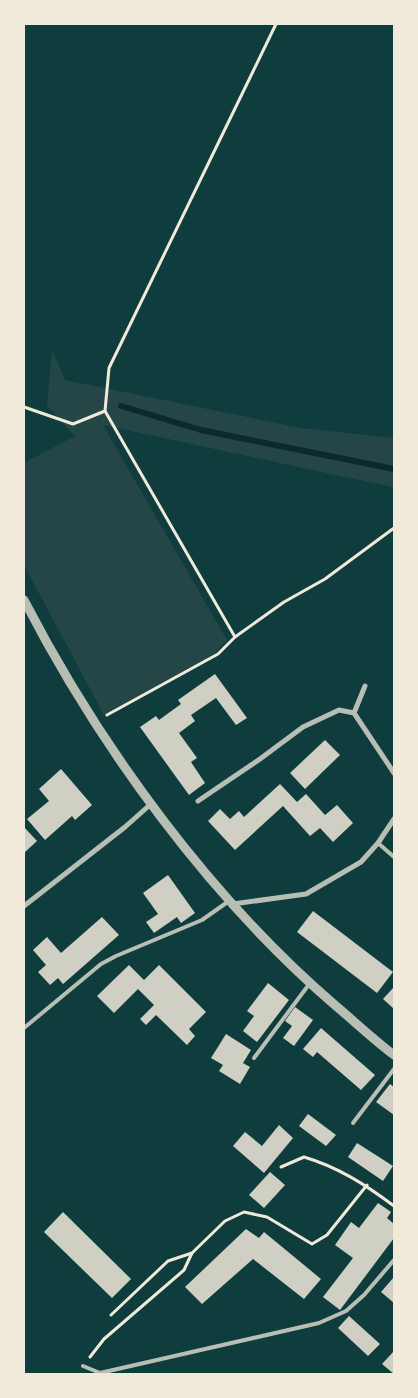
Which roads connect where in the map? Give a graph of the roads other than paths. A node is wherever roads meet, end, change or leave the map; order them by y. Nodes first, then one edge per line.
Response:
1 (24, 600) edge
2 (365, 686) dead end
3 (354, 713) junction
4 (394, 773) edge
5 (198, 801) dead end
6 (152, 803) junction
7 (394, 819) edge
8 (378, 843) junction
9 (394, 856) edge
10 (231, 903) junction
11 (24, 906) edge
12 (310, 983) junction
13 (24, 1028) edge
14 (394, 1055) edge
15 (254, 1058) dead end
16 (394, 1069) edge
17 (353, 1122) dead end
18 (394, 1260) edge
19 (83, 1366) road end

1 - 6 street
2 - 3 street
3 - 4 street
3 - 5 street
6 - 10 street
6 - 11 street
7 - 8 street
8 - 9 lane
8 - 10 street
10 - 12 street
10 - 13 lane
12 - 14 street
12 - 15 lane
16 - 17 lane
18 - 19 lane

